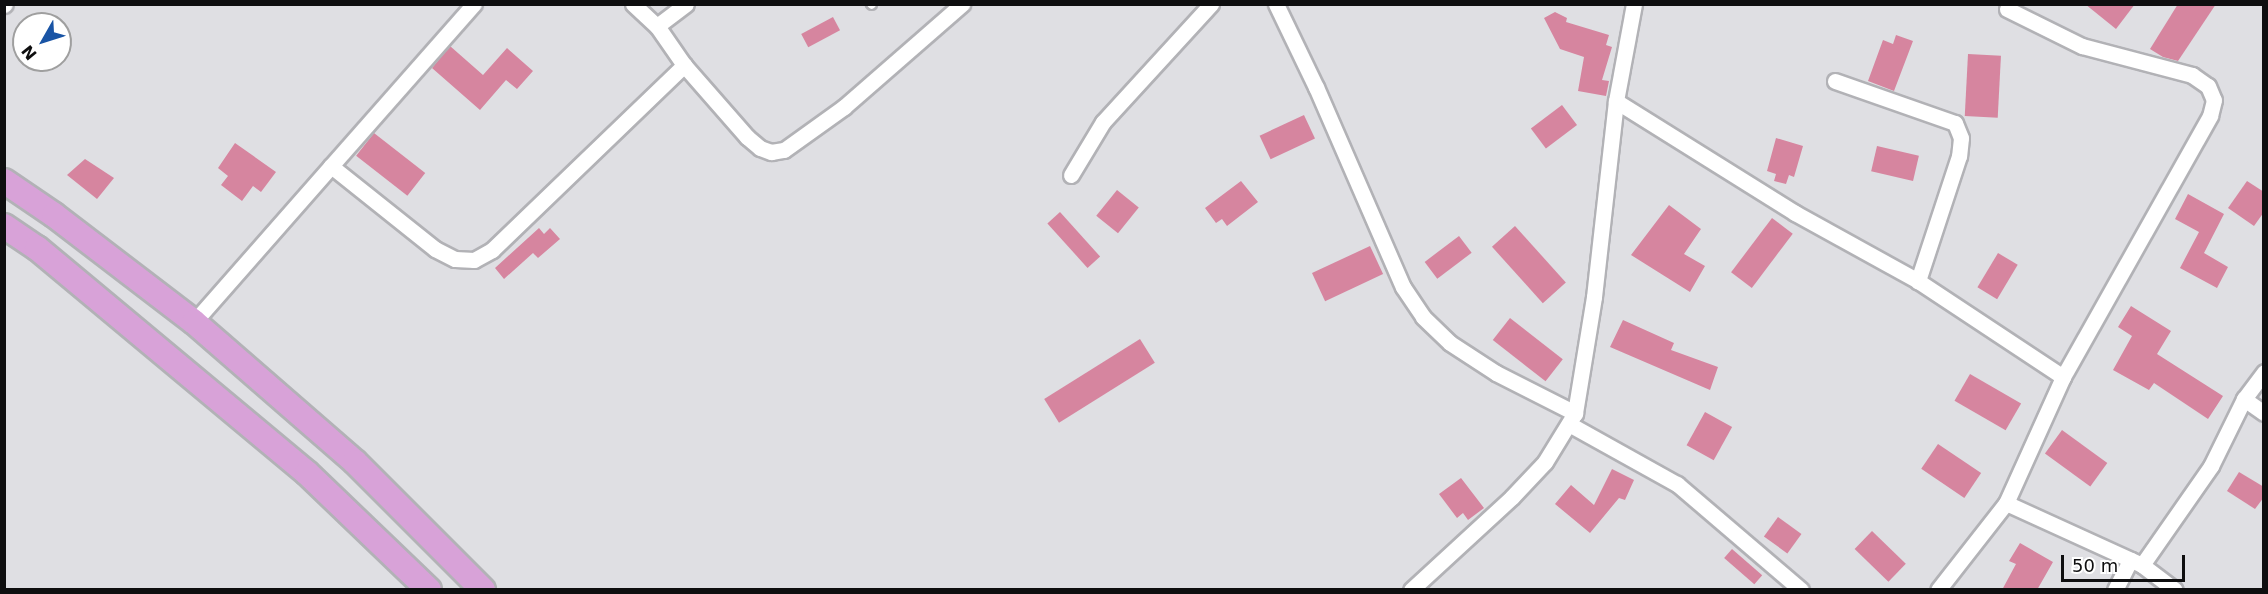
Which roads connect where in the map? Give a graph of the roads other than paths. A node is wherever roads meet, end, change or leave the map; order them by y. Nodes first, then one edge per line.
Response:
1 (474, 4) edge
2 (633, 4) edge
3 (686, 4) edge
4 (963, 4) edge
5 (1211, 4) edge
6 (1276, 4) edge
7 (1634, 4) edge
8 (2007, 9) dead end
9 (657, 26) junction
10 (684, 65) junction
11 (1836, 81) dead end
12 (1616, 101) junction
13 (331, 166) junction
14 (1071, 175) dead end
15 (4, 181) edge
16 (4, 226) edge
17 (1918, 280) junction
18 (194, 321) junction
19 (2264, 372) edge
20 (2064, 377) junction
21 (2244, 399) junction
22 (2264, 413) edge
23 (1572, 418) junction
24 (2006, 503) junction
25 (2136, 563) junction
26 (429, 590) edge
27 (483, 590) edge
28 (1411, 590) edge
29 (1801, 590) edge
30 (1938, 590) edge
31 (2115, 590) edge
32 (2175, 590) edge

1 - 13 street
2 - 9 street
3 - 9 street
4 - 10 street
5 - 14 street
6 - 23 street
7 - 12 street
8 - 20 street
9 - 10 street
10 - 13 street
11 - 17 street
12 - 17 street
12 - 23 street
13 - 18 street
15 - 18 highway
16 - 26 highway
17 - 20 street
18 - 27 highway
19 - 21 street
20 - 24 street
21 - 22 street
21 - 25 street
23 - 28 street
23 - 29 street
24 - 25 street
24 - 30 street
25 - 31 street
25 - 32 street

